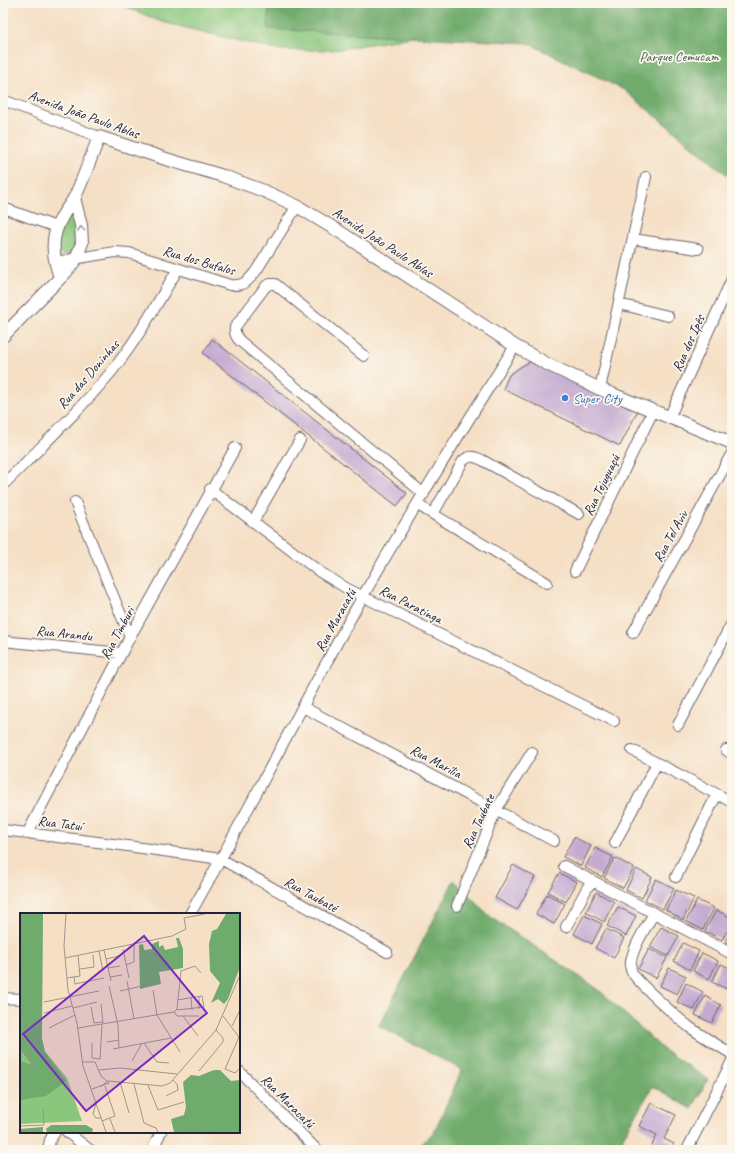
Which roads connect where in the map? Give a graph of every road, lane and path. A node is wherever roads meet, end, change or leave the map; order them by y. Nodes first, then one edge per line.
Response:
1 (3, 100) edge
2 (99, 137) junction
3 (646, 177) dead end
4 (74, 198) junction
5 (298, 206) junction
6 (3, 208) edge
7 (56, 227) junction
8 (633, 238) junction
9 (698, 249) dead end
10 (76, 259) junction
11 (55, 262) junction
12 (178, 269) junction
13 (60, 277) junction
14 (732, 279) edge
15 (619, 304) junction
16 (668, 316) dead end
17 (5, 330) edge
18 (514, 346) junction
19 (364, 356) dead end
20 (600, 389) junction
21 (653, 411) junction
22 (669, 418) junction
23 (300, 440) dead end
24 (732, 443) edge
25 (234, 448) dead end
26 (732, 453) edge
27 (3, 485) edge
28 (210, 489) junction
29 (424, 494) junction
30 (74, 502) dead end
31 (418, 505) junction
32 (433, 514) junction
33 (580, 514) dead end
34 (253, 522) junction
35 (575, 571) dead end
36 (547, 583) dead end
37 (364, 596) junction
38 (732, 623) edge
39 (633, 633) dead end
40 (130, 637) junction
41 (3, 641) edge
42 (122, 653) junction
43 (303, 707) junction
44 (614, 721) dead end
45 (678, 725) dead end
46 (632, 750) dead end
47 (532, 752) dead end
48 (657, 763) junction
49 (717, 794) junction
50 (732, 802) edge
51 (496, 810) junction
52 (3, 830) edge
53 (27, 834) junction
54 (554, 841) dead end
55 (615, 843) dead end
56 (221, 859) junction
57 (564, 866) dead end
58 (676, 877) dead end
59 (591, 881) junction
60 (457, 906) dead end
61 (191, 913) edge
62 (654, 913) junction
63 (566, 927) dead end
64 (387, 952) dead end
65 (732, 954) edge
66 (3, 998) edge
67 (20, 999) edge
68 (732, 1054) edge
69 (732, 1061) edge
70 (240, 1072) edge
71 (54, 1133) edge
72 (68, 1133) edge
73 (160, 1133) edge
74 (48, 1150) edge
75 (90, 1150) edge
76 (152, 1150) edge
77 (317, 1150) edge
78 (687, 1150) edge

1 - 2 street, Avenida João Paulo Ablas
2 - 4 street
2 - 5 street, Avenida João Paulo Ablas
3 - 8 street
4 - 7 street
10 -> 4 street
5 - 12 street, Rua dos Bufalos
5 - 18 street, Avenida João Paulo Ablas
6 - 7 street
7 - 11 street
8 - 9 street
8 - 15 street
10 - 11 street, Rua dos Bufalos
10 - 12 street, Rua dos Bufalos
10 - 13 street
11 - 13 street
12 - 27 street, Rua das Doninhas
13 - 17 street
14 - 22 street, Rua dos Ipês
15 - 16 street
15 - 20 street
18 - 20 street, Avenida João Paulo Ablas
18 - 29 street, Rua Maracatú
19 - 29 street
20 - 21 street, Avenida João Paulo Ablas
21 - 22 street, Avenida João Paulo Ablas
21 - 35 street, Rua Tejuguaçú
22 - 24 street, Avenida João Paulo Ablas
23 - 34 street
25 - 28 street, Rua Timburi
26 - 39 street, Rua Tel Aviv
28 - 34 street, Rua Paratinga
28 - 40 street, Rua Timburi
29 - 31 street, Rua Maracatú
30 - 40 street
31 - 32 street
31 - 37 street, Rua Maracatú
32 - 33 street
32 - 36 street
34 - 37 street, Rua Paratinga
37 - 43 street, Rua Maracatú
37 - 44 street, Rua Paratinga
38 - 45 street
40 - 42 street, Rua Timburi
41 - 42 street, Rua Arandu
42 - 53 street, Rua Timburi
43 - 51 street, Rua Marília
43 - 56 street, Rua Maracatú
46 - 48 street
47 - 51 street, Rua Taubate
48 - 49 street
48 - 55 street
49 - 50 street
49 - 58 street
51 - 54 street, Rua Marília
51 - 60 street, Rua Taubate
52 - 53 street, Rua Tatuí
53 - 56 street, Rua Tatuí
56 - 61 street, Rua Maracatú
56 - 64 street, Rua Taubaté
57 - 59 street
59 - 62 street
59 - 63 street
62 - 65 street
62 - 68 street
66 - 67 street
69 - 78 street
70 - 77 street, Rua Maracatú
71 - 74 street
72 - 75 street
73 - 76 street

